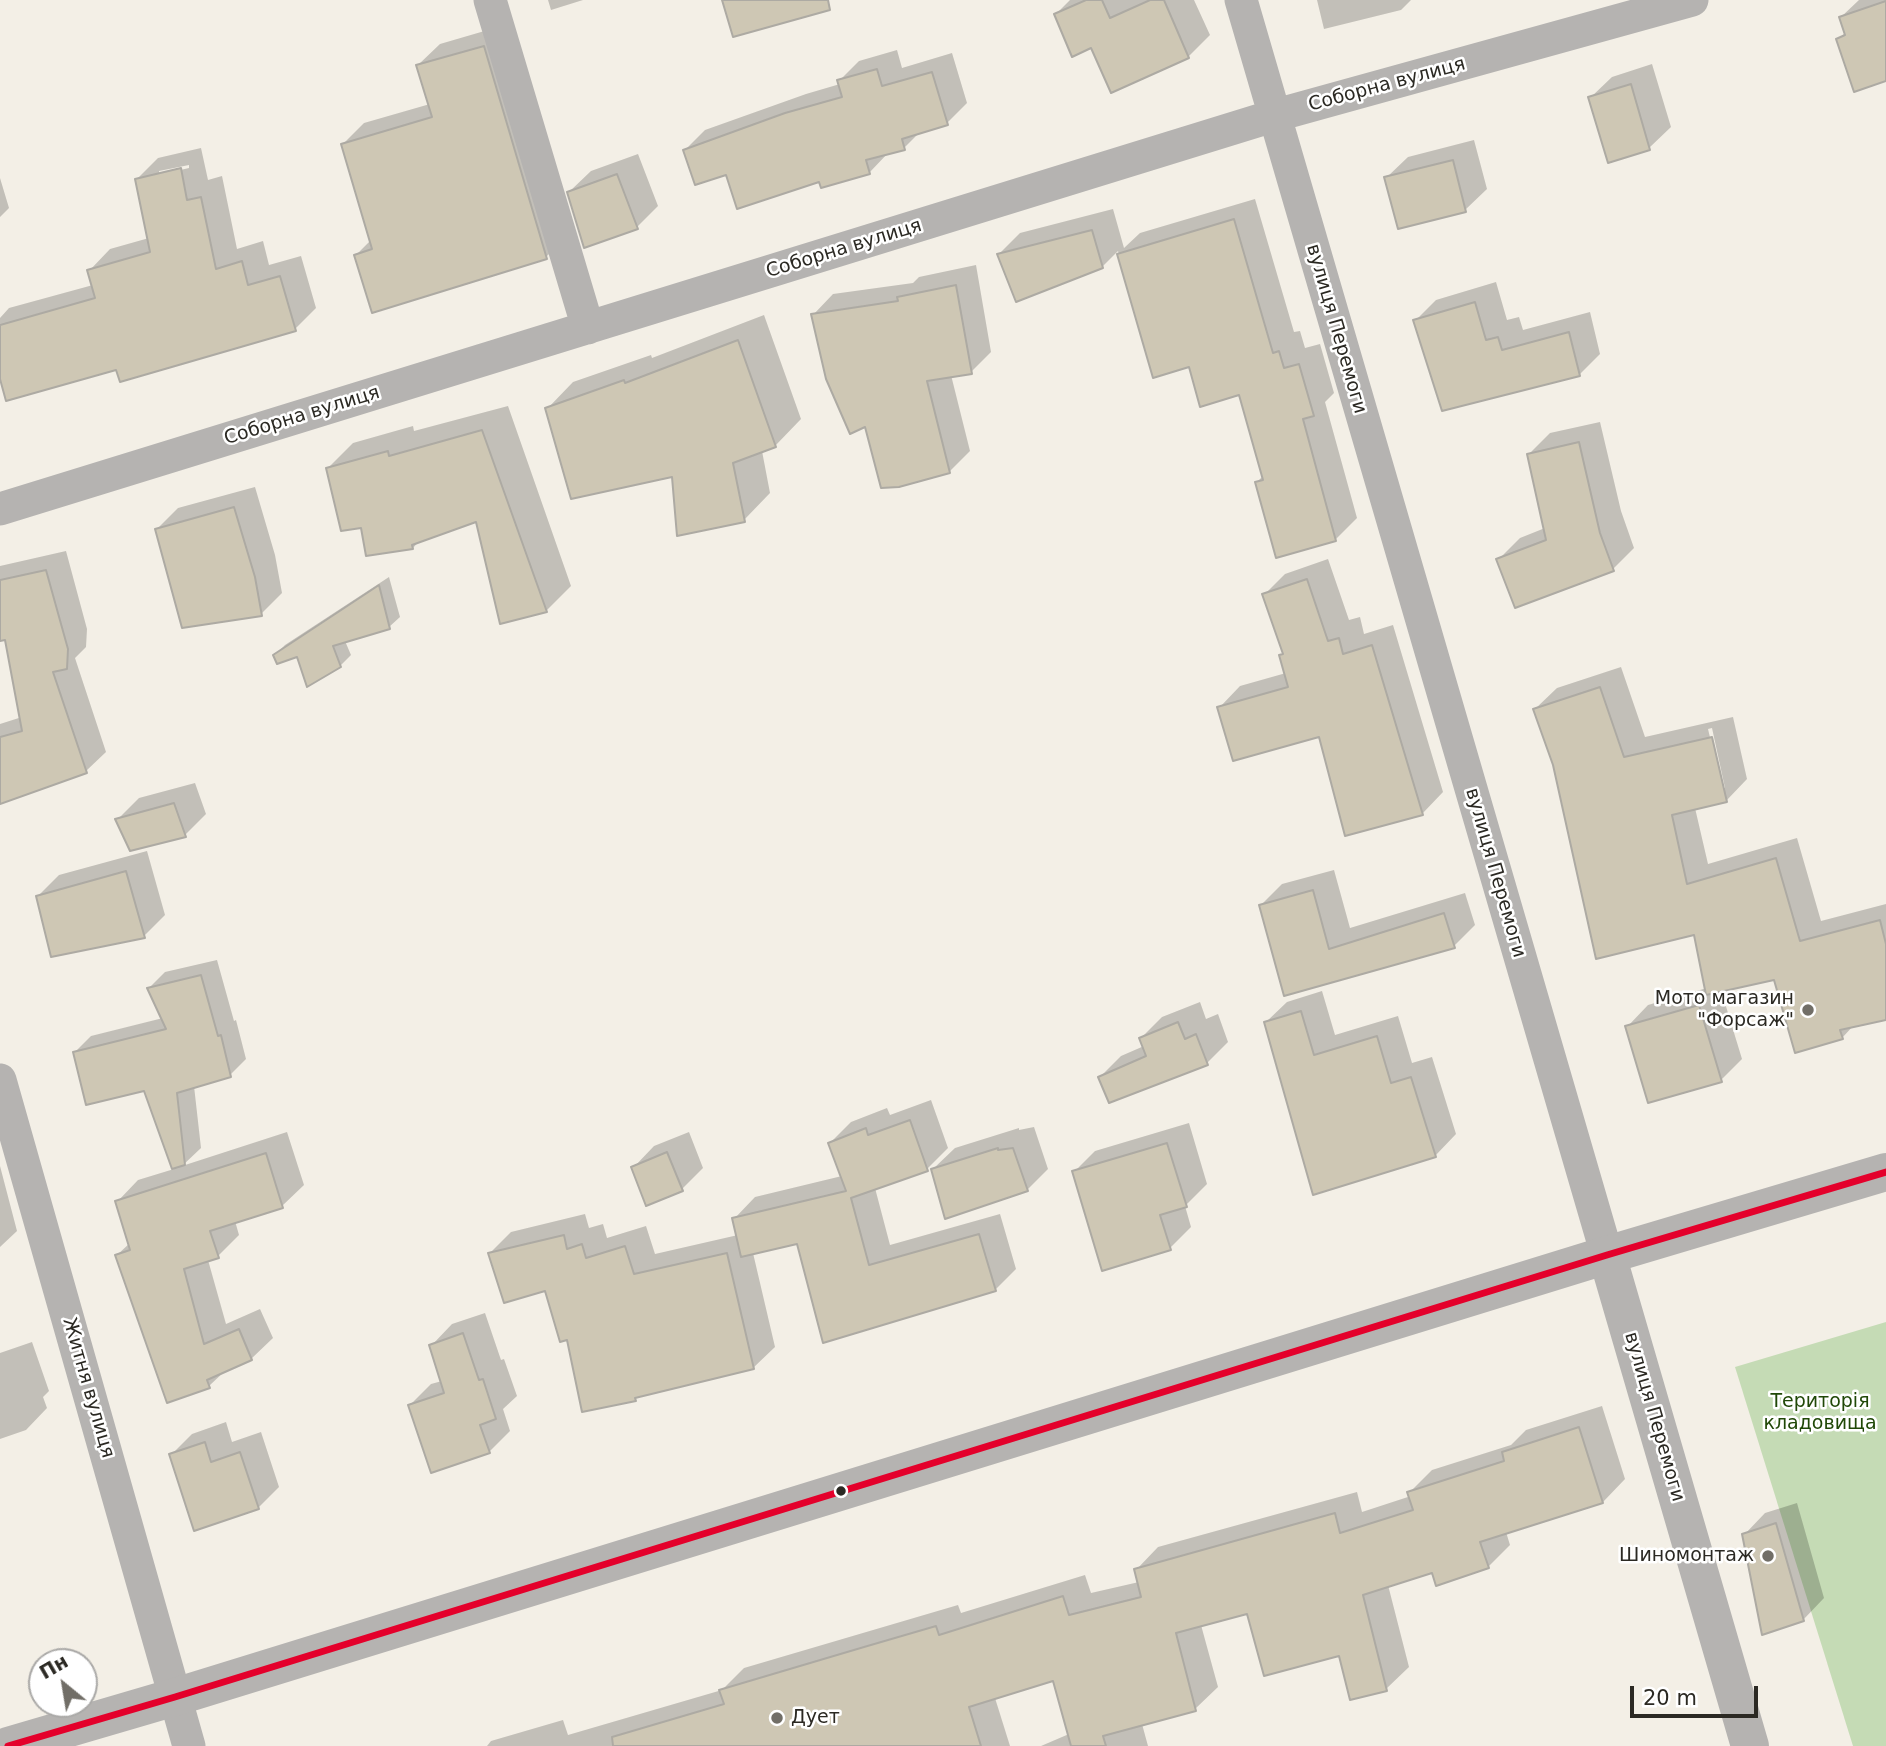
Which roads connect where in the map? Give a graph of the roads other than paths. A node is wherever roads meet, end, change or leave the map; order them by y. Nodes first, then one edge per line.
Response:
1 (490, 0) edge
2 (1241, 0) edge
3 (1692, 0) edge
4 (1273, 116) junction
5 (588, 328) junction
6 (0, 509) edge
7 (0, 1080) edge
8 (7, 1129) edge
9 (1886, 1172) edge
10 (1607, 1255) junction
11 (175, 1697) junction
12 (8, 1746) edge
13 (189, 1746) edge
14 (1750, 1746) edge

1 - 5 street
2 - 4 street, вулиця Перемоги
3 - 4 street, Соборна вулиця
4 - 5 street, Соборна вулиця
4 - 10 street, вулиця Перемоги
5 - 6 street, Соборна вулиця
7 - 8 street, Житня вулиця
8 - 11 street, Житня вулиця
9 - 10 street
10 - 11 street
10 - 14 street, вулиця Перемоги
11 - 12 street
11 - 13 street, Житня вулиця

